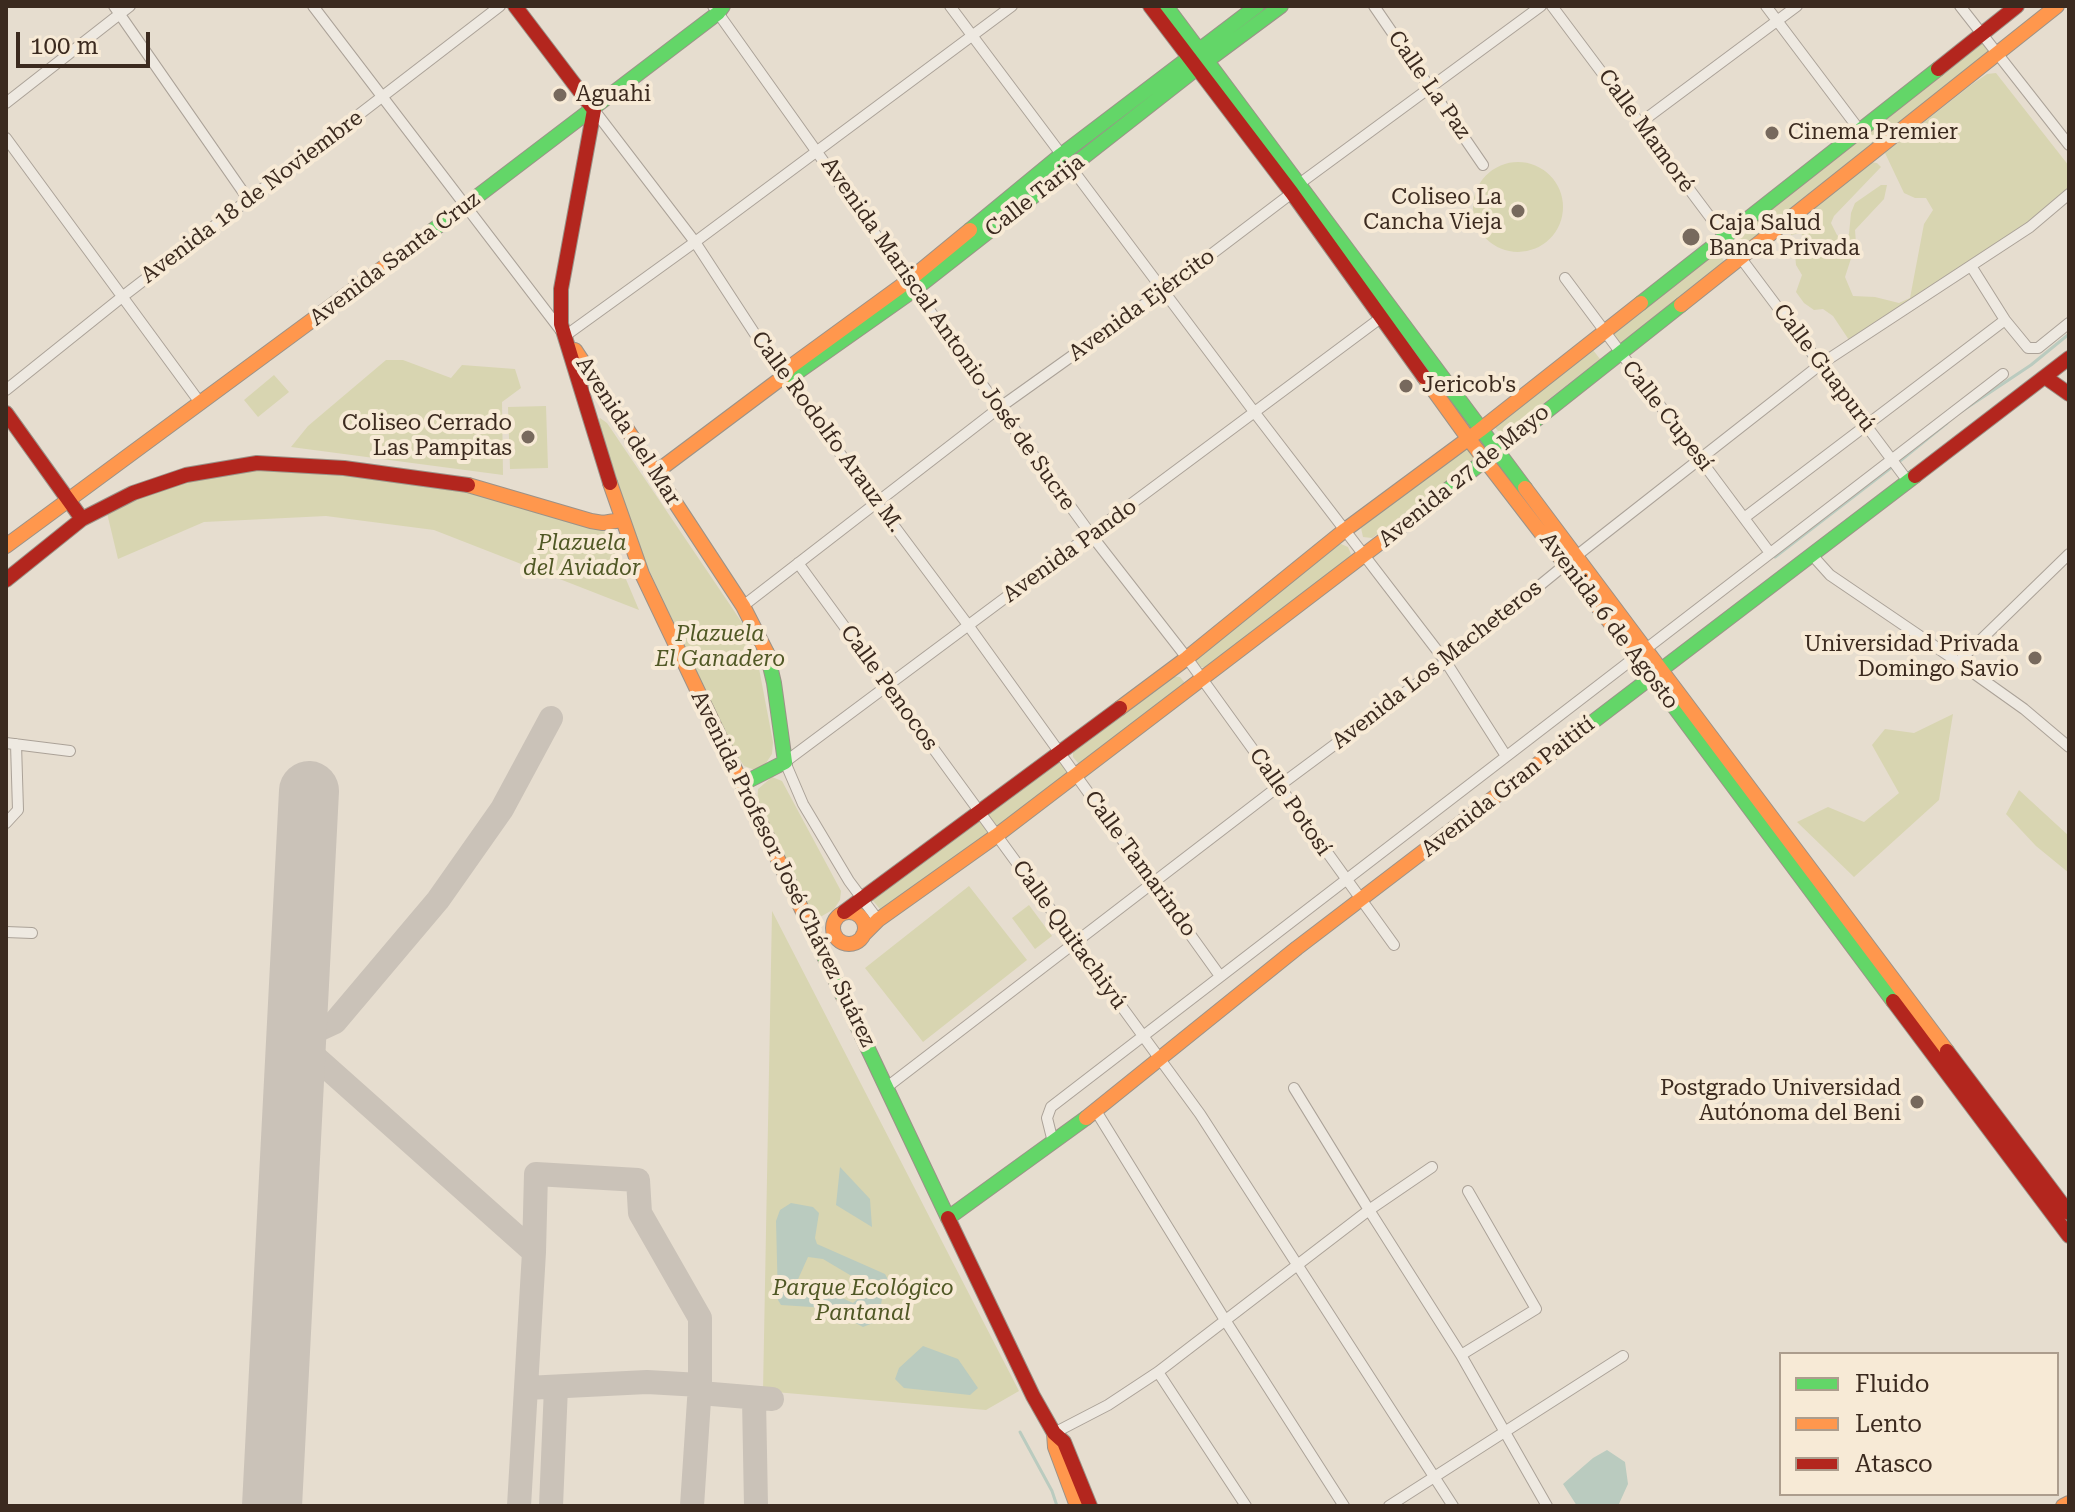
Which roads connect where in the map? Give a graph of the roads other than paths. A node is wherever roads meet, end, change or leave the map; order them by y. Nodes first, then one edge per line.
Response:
1 (130, 6) edge
2 (313, 6) edge
3 (500, 6) edge
4 (515, 6) edge
5 (735, 6) edge
6 (950, 6) edge
7 (1012, 6) edge
8 (1150, 6) edge
9 (1166, 6) edge
10 (1257, 6) edge
11 (1281, 6) edge
12 (1374, 6) edge
13 (1541, 6) edge
14 (1552, 6) edge
15 (1766, 6) edge
16 (1797, 6) edge
17 (1960, 6) edge
18 (2017, 6) edge
19 (2057, 6) edge
20 (718, 8) edge
21 (117, 10) edge
22 (1777, 20) junction
23 (1982, 34) junction
24 (972, 36) junction
25 (1996, 53) junction
26 (1197, 59) junction
27 (1431, 87) junction
28 (383, 97) junction
29 (6, 103) edge
30 (594, 110) junction
31 (1640, 123) junction
32 (1863, 130) junction
33 (6, 138) edge
34 (2069, 145) edge
35 (818, 151) junction
36 (1061, 155) junction
37 (1483, 165) dead end
38 (1072, 168) junction
39 (1296, 189) junction
40 (2069, 194) edge
41 (248, 199) junction
42 (468, 205) junction
43 (1725, 238) junction
44 (695, 242) junction
45 (1739, 257) junction
46 (1971, 266) junction
47 (1565, 278) dead end
48 (911, 286) junction
49 (561, 289) junction
50 (1163, 291) junction
51 (533, 292) junction
52 (122, 297) junction
53 (1386, 314) junction
54 (2005, 320) junction
55 (2069, 323) edge
56 (1602, 331) junction
57 (565, 336) junction
58 (1620, 354) junction
59 (2069, 358) edge
60 (1821, 364) junction
61 (2003, 374) dead end
62 (783, 377) junction
63 (2045, 377) junction
64 (6, 390) edge
65 (2069, 394) edge
66 (610, 402) junction
67 (201, 404) junction
68 (999, 408) junction
69 (587, 410) junction
70 (6, 413) edge
71 (1255, 413) junction
72 (1867, 424) junction
73 (1474, 434) junction
74 (1490, 454) junction
75 (1702, 458) junction
76 (1893, 460) junction
77 (655, 473) junction
78 (1907, 480) junction
79 (68, 500) junction
80 (877, 501) junction
81 (1744, 518) junction
82 (82, 519) junction
83 (621, 520) junction
84 (1345, 530) junction
85 (1092, 536) junction
86 (6, 546) edge
87 (1770, 553) junction
88 (1366, 554) junction
89 (2069, 554) edge
90 (1812, 555) junction
91 (1572, 560) junction
92 (798, 563) junction
93 (6, 580) edge
94 (743, 606) junction
95 (968, 625) junction
96 (1642, 654) junction
97 (1187, 658) junction
98 (1446, 662) junction
99 (1958, 662) junction
100 (1656, 674) junction
101 (1203, 680) junction
102 (887, 686) junction
103 (11, 743) edge
104 (2069, 747) edge
105 (70, 751) dead end
106 (1061, 753) junction
107 (1506, 756) junction
108 (785, 762) junction
109 (1076, 775) junction
110 (742, 784) junction
111 (1279, 786) junction
112 (980, 812) junction
113 (6, 823) edge
114 (996, 836) junction
115 (1345, 880) junction
116 (1154, 882) junction
117 (862, 898) junction
118 (1360, 901) junction
119 (844, 912) junction
120 (878, 920) junction
121 (6, 932) edge
122 (32, 933) dead end
123 (863, 935) junction
124 (837, 938) junction
125 (1075, 942) junction
126 (1394, 945) dead end
127 (821, 946) junction
128 (1220, 976) junction
129 (1144, 1036) junction
130 (1931, 1040) junction
131 (1160, 1057) junction
132 (887, 1087) junction
133 (1294, 1088) dead end
134 (1096, 1111) junction
135 (1053, 1142) junction
136 (1432, 1167) dead end
137 (1468, 1191) dead end
138 (1369, 1210) junction
139 (2069, 1213) edge
140 (948, 1218) junction
141 (2069, 1236) edge
142 (1297, 1265) junction
143 (1225, 1320) junction
144 (1461, 1355) junction
145 (1623, 1356) dead end
146 (1158, 1372) junction
147 (1054, 1433) junction
148 (1505, 1434) junction
149 (1435, 1476) junction
150 (2069, 1503) edge
151 (1077, 1506) edge
152 (1090, 1506) edge
153 (1246, 1506) edge
154 (1344, 1506) edge
155 (1389, 1506) edge
156 (1453, 1506) edge
157 (1547, 1506) edge
158 (2063, 1506) edge

1 - 21 street
2 - 28 street, Avenida del Mar
3 - 28 street, Avenida 18 de Noviembre
4 - 30 main road
5 - 20 main road, Avenida Santa Cruz
6 - 24 street
7 - 24 street
8 - 26 main road, Avenida 6 de Agosto
9 - 26 main road, Avenida 6 de Agosto
10 - 26 main road, Calle Tarija
11 - 26 main road, Calle Tarija
12 - 27 street, Calle La Paz
13 - 27 street, Avenida Ejército
14 - 31 street, Calle Mamoré
15 - 22 street
16 - 22 street
17 - 23 street
18 - 23 main road, Avenida 27 de Mayo
19 - 25 main road, Avenida 27 de Mayo
20 - 30 main road, Avenida Santa Cruz
20 - 35 street, Avenida Mariscal Antonio José de Sucre
21 - 29 street
21 - 41 street
22 - 31 street
22 - 32 street
23 - 25 street
23 - 32 main road, Avenida 27 de Mayo
24 - 35 street
24 - 36 street
25 - 34 street
25 - 45 main road, Avenida 27 de Mayo
26 - 36 main road, Calle Tarija
26 - 38 main road, Calle Tarija
26 - 39 main road, Avenida 6 de Agosto
27 - 37 street, Calle La Paz
27 - 39 street, Avenida Ejército
28 - 41 street, Avenida 18 de Noviembre
28 - 42 street, Avenida del Mar
30 - 42 main road, Avenida Santa Cruz
30 - 44 street, Calle Rodolfo Arauz M.
30 - 49 main road, Avenida Profesor José Chávez Suárez
31 - 43 street, Calle Mamoré
32 - 43 main road, Avenida 27 de Mayo
33 - 52 street
35 - 44 street
35 - 48 street, Avenida Mariscal Antonio José de Sucre
36 - 38 street
36 - 48 main road, Calle Tarija
38 - 48 main road, Calle Tarija
38 - 50 street
39 - 50 street, Avenida Ejército
39 - 53 main road, Avenida 6 de Agosto
40 - 46 street, Avenida Los Macheteros
41 - 52 street, Avenida 18 de Noviembre
42 - 51 street, Avenida del Mar
42 - 67 main road, Avenida Santa Cruz
43 - 45 street, Calle Mamoré
43 - 56 main road, Avenida 27 de Mayo
44 - 57 street
44 - 62 street, Calle Rodolfo Arauz M.
45 - 58 main road, Avenida 27 de Mayo
45 - 60 street, Calle Guapurú
46 - 54 street
46 - 60 street, Avenida Los Macheteros
47 - 56 street, Calle Cupesí
48 - 62 main road, Calle Tarija
48 - 68 street, Avenida Mariscal Antonio José de Sucre
49 - 51 street
49 - 57 main road, Avenida Profesor José Chávez Suárez
50 - 68 street, Avenida Ejército
50 - 71 street
51 - 57 street, Avenida del Mar
52 - 64 street, Avenida 18 de Noviembre
52 - 67 street
53 - 71 street, Avenida Pando
53 - 73 main road, Avenida 6 de Agosto
54 - 55 street
54 - 72 street
56 - 58 street, Calle Cupesí
56 - 73 main road, Avenida 27 de Mayo
57 - 66 main road, Avenida del Mar
57 - 69 main road, Avenida Profesor José Chávez Suárez
58 - 74 main road, Avenida 27 de Mayo
58 - 75 street, Calle Cupesí
59 - 63 main road, Avenida Gran Paitití
60 - 72 street, Calle Guapurú
60 - 75 street, Avenida Los Macheteros
61 - 76 street
62 - 77 main road, Calle Tarija
62 - 80 street, Calle Rodolfo Arauz M.
63 - 65 main road
63 - 78 main road, Avenida Gran Paitití
66 - 69 main road
66 - 77 main road, Avenida del Mar
67 - 79 main road, Avenida Santa Cruz
68 - 80 street, Avenida Ejército
68 - 85 street, Avenida Mariscal Antonio José de Sucre
69 - 83 main road, Avenida Profesor José Chávez Suárez
70 - 79 main road
71 - 84 street
71 - 85 street, Avenida Pando
72 - 76 street, Calle Guapurú
72 - 81 street
73 - 74 main road, Avenida 6 de Agosto
73 - 84 main road, Avenida 27 de Mayo
74 - 88 main road, Avenida 27 de Mayo
74 - 91 main road, Avenida 6 de Agosto
75 - 81 street, Calle Cupesí
75 - 91 street, Avenida Los Macheteros
76 - 78 street, Calle Guapurú
76 - 87 street
77 - 94 main road, Avenida del Mar
78 - 90 main road, Avenida Gran Paitití
79 - 82 main road
79 - 86 main road, Avenida Santa Cruz
80 - 92 street, Avenida Ejército
80 - 95 street, Calle Rodolfo Arauz M.
81 - 87 street, Calle Cupesí
82 - 83 main road
82 - 93 main road
83 - 110 main road, Avenida Profesor José Chávez Suárez
84 - 88 street
84 - 97 main road, Avenida 27 de Mayo
85 - 95 street, Avenida Pando
85 - 97 street, Avenida Mariscal Antonio José de Sucre
87 - 96 street
88 - 98 street
88 - 101 main road, Avenida 27 de Mayo
89 - 99 street
90 - 99 street
90 - 100 main road, Avenida Gran Paitití
91 - 96 main road, Avenida 6 de Agosto
91 - 98 street, Avenida Los Macheteros
92 - 94 street, Avenida Ejército
92 - 102 street, Calle Penocos
94 - 108 main road, Avenida del Mar
95 - 102 street, Avenida Pando
95 - 106 street, Calle Rodolfo Arauz M.
96 - 100 main road, Avenida 6 de Agosto
96 - 107 street
97 - 101 street, Calle Potosí
97 - 106 main road, Avenida 27 de Mayo
98 - 107 street
98 - 111 street, Avenida Los Macheteros
99 - 104 street
100 - 118 main road, Avenida Gran Paitití
100 - 130 main road, Avenida 6 de Agosto
101 - 109 main road, Avenida 27 de Mayo
101 - 111 street, Calle Potosí
102 - 108 street, Avenida Pando
102 - 112 street, Calle Penocos
103 - 105 street
103 - 113 street
106 - 109 street, Calle Tamarindo
106 - 112 main road, Avenida 27 de Mayo
107 - 115 street
108 - 110 main road, Avenida Pando
108 - 117 street, Avenida del Mar
109 - 114 main road, Avenida 27 de Mayo
109 - 116 street, Calle Tamarindo
110 - 127 main road, Avenida Profesor José Chávez Suárez
111 - 115 street, Calle Potosí
111 - 116 street, Avenida Los Macheteros
112 - 114 street, Calle Quitachiyú
112 - 117 main road, Avenida 27 de Mayo
114 - 120 main road, Avenida 27 de Mayo
114 - 125 street, Calle Quitachiyú
115 - 118 street, Calle Potosí
115 - 128 street
116 - 125 street, Avenida Los Macheteros
116 - 128 street, Calle Tamarindo
117 - 119 main road, Avenida 27 de Mayo
117 - 120 street, Avenida del Mar
118 - 126 street, Calle Potosí
118 - 131 main road, Avenida Gran Paitití
119 - 123 main road
119 - 124 main road
120 - 123 main road, Avenida 27 de Mayo
121 - 122 street
123 - 124 main road
124 - 127 main road
125 - 129 street, Calle Quitachiyú
125 - 132 street, Avenida Los Macheteros
127 - 132 main road, Avenida Profesor José Chávez Suárez
128 - 129 street
129 - 131 street, Calle Quitachiyú
129 - 135 street
130 - 139 main road, Avenida 6 de Agosto
130 - 141 main road, Avenida 6 de Agosto
131 - 134 main road, Avenida Gran Paitití
131 - 142 street, Calle Quitachiyú
132 - 140 main road, Avenida Profesor José Chávez Suárez
133 - 138 street
134 - 135 main road, Avenida Gran Paitití
134 - 143 street
135 - 140 main road, Avenida Gran Paitití
136 - 138 street
137 - 144 street
138 - 142 street
138 - 144 street
140 - 147 main road, Avenida Profesor José Chávez Suárez
142 - 143 street
142 - 149 street, Calle Quitachiyú
143 - 146 street
143 - 154 street
144 - 148 street
145 - 148 street
146 - 147 street
146 - 153 street
147 - 151 main road
147 - 152 main road
148 - 149 street
148 - 157 street
149 - 155 street
149 - 156 street, Calle Quitachiyú
150 - 158 main road

